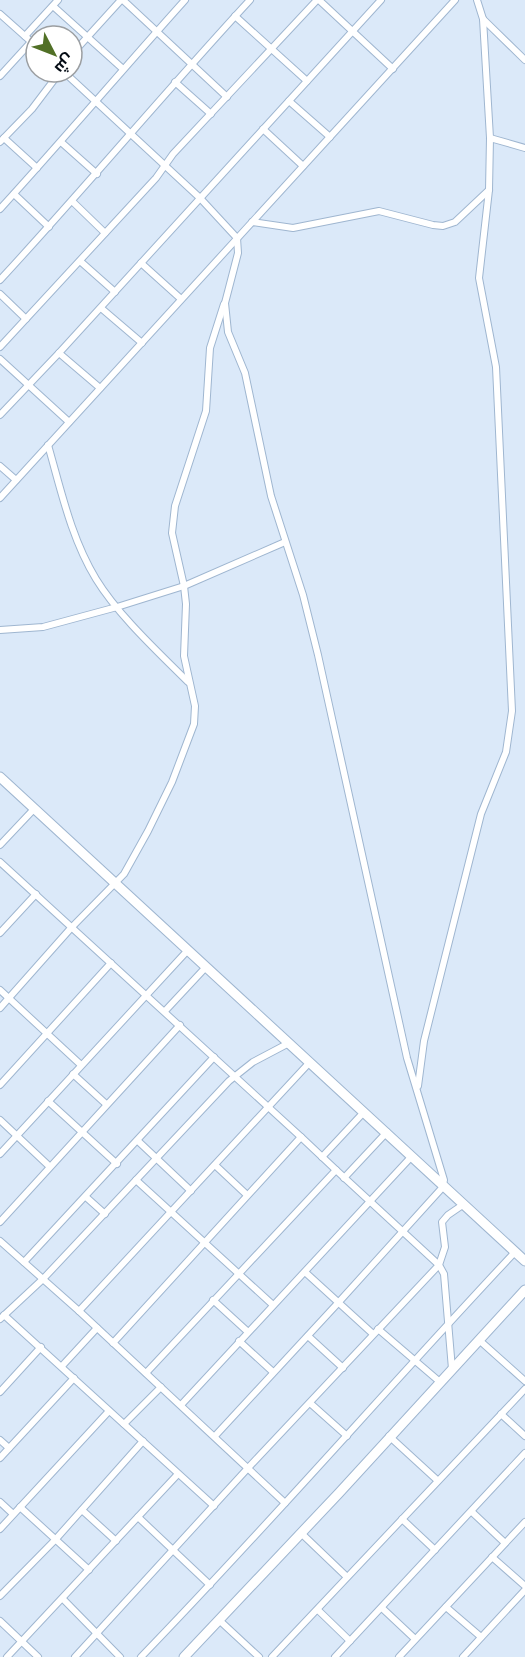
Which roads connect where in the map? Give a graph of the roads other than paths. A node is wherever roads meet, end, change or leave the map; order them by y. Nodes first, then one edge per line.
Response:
1 (58, 0) edge
2 (122, 0) edge
3 (186, 0) edge
4 (250, 0) edge
5 (318, 0) edge
6 (381, 0) edge
7 (455, 0) edge
8 (477, 0) edge
9 (53, 6) junction
10 (0, 14) edge
11 (235, 16) junction
12 (483, 19) junction
13 (36, 24) edge
14 (157, 31) junction
15 (352, 31) junction
16 (24, 35) edge
17 (87, 37) junction
18 (84, 40) edge
19 (271, 49) junction
20 (24, 53) edge
21 (525, 60) edge
22 (192, 64) junction
23 (123, 69) junction
24 (393, 69) junction
25 (0, 76) edge
26 (307, 81) junction
27 (175, 82) junction
28 (52, 84) edge
29 (76, 84) edge
30 (227, 97) junction
31 (95, 101) junction
32 (289, 101) junction
33 (211, 114) junction
34 (263, 129) junction
35 (130, 134) junction
36 (330, 137) junction
37 (490, 138) junction
38 (2, 140) edge
39 (61, 142) junction
40 (525, 148) edge
41 (165, 166) junction
42 (303, 166) junction
43 (37, 168) junction
44 (97, 174) junction
45 (489, 190) junction
46 (14, 194) junction
47 (200, 198) junction
48 (72, 202) junction
49 (0, 209) edge
50 (252, 222) junction
51 (49, 227) junction
52 (105, 233) junction
53 (237, 238) junction
54 (80, 261) junction
55 (141, 263) junction
56 (0, 280) edge
57 (115, 292) junction
58 (0, 294) edge
59 (181, 299) junction
60 (225, 303) junction
61 (101, 308) junction
62 (26, 319) junction
63 (142, 343) junction
64 (0, 347) edge
65 (59, 353) junction
66 (0, 359) edge
67 (28, 385) junction
68 (100, 388) junction
69 (0, 415) edge
70 (69, 422) junction
71 (48, 444) junction
72 (0, 466) edge
73 (16, 480) junction
74 (0, 498) edge
75 (285, 542) junction
76 (184, 586) junction
77 (117, 607) junction
78 (0, 630) edge
79 (189, 683) junction
80 (0, 777) edge
81 (34, 809) junction
82 (0, 845) edge
83 (0, 862) edge
84 (115, 884) junction
85 (36, 894) junction
86 (71, 928) junction
87 (0, 933) edge
88 (188, 950) junction
89 (111, 963) junction
90 (206, 967) junction
91 (0, 990) edge
92 (146, 994) junction
93 (9, 998) junction
94 (0, 1008) edge
95 (165, 1011) junction
96 (180, 1025) junction
97 (47, 1032) junction
98 (289, 1043) junction
99 (214, 1057) junction
100 (310, 1062) junction
101 (81, 1065) junction
102 (73, 1074) junction
103 (234, 1076) junction
104 (0, 1085) edge
105 (418, 1090) junction
106 (48, 1101) junction
107 (106, 1104) junction
108 (269, 1107) junction
109 (364, 1112) junction
110 (0, 1120) edge
111 (81, 1131) junction
112 (387, 1132) junction
113 (17, 1135) junction
114 (301, 1137) junction
115 (138, 1142) junction
116 (0, 1154) edge
117 (412, 1156) junction
118 (322, 1157) junction
119 (155, 1158) junction
120 (117, 1164) junction
121 (215, 1165) junction
122 (50, 1166) junction
123 (336, 1170) junction
124 (344, 1178) junction
125 (136, 1180) junction
126 (443, 1185) junction
127 (191, 1191) junction
128 (247, 1195) junction
129 (86, 1197) junction
130 (369, 1202) junction
131 (464, 1204) junction
132 (171, 1212) junction
133 (105, 1214) junction
134 (0, 1222) edge
135 (403, 1232) junction
136 (0, 1241) edge
137 (204, 1242) junction
138 (515, 1252) junction
139 (525, 1261) edge
140 (24, 1262) junction
141 (439, 1265) junction
142 (305, 1272) junction
143 (238, 1273) junction
144 (43, 1279) junction
145 (525, 1290) edge
146 (213, 1300) junction
147 (338, 1304) junction
148 (273, 1305) junction
149 (79, 1311) junction
150 (2, 1317) edge
151 (448, 1322) junction
152 (97, 1328) junction
153 (248, 1332) junction
154 (376, 1332) junction
155 (308, 1336) junction
156 (479, 1340) junction
157 (239, 1341) junction
158 (113, 1343) junction
159 (41, 1347) junction
160 (414, 1359) junction
161 (62, 1366) junction
162 (343, 1368) junction
163 (452, 1369) junction
164 (273, 1371) junction
165 (146, 1373) junction
166 (74, 1378) junction
167 (525, 1381) edge
168 (440, 1382) junction
169 (161, 1387) junction
170 (525, 1389) edge
171 (0, 1392) edge
172 (310, 1403) junction
173 (181, 1405) junction
174 (109, 1411) junction
175 (501, 1414) junction
176 (124, 1424) junction
177 (215, 1436) junction
178 (347, 1436) junction
179 (389, 1436) junction
180 (525, 1436) edge
181 (0, 1440) edge
182 (143, 1441) junction
183 (9, 1448) junction
184 (525, 1453) edge
185 (0, 1458) edge
186 (248, 1468) junction
187 (178, 1473) junction
188 (438, 1480) junction
189 (0, 1502) edge
190 (285, 1503) junction
191 (214, 1506) junction
192 (20, 1507) junction
193 (82, 1510) junction
194 (472, 1512) junction
195 (13, 1514) junction
196 (138, 1517) junction
197 (402, 1519) junction
198 (525, 1522) edge
199 (0, 1529) edge
200 (301, 1533) junction
201 (55, 1540) junction
202 (116, 1541) junction
203 (505, 1543) junction
204 (172, 1550) junction
205 (435, 1550) junction
206 (492, 1557) junction
207 (89, 1570) junction
208 (347, 1577) junction
209 (210, 1585) junction
210 (525, 1588) edge
211 (0, 1596) edge
212 (63, 1599) junction
213 (447, 1607) junction
214 (382, 1608) junction
215 (318, 1610) junction
216 (219, 1620) junction
217 (0, 1621) edge
218 (98, 1633) junction
219 (481, 1637) junction
220 (415, 1639) junction
221 (22, 1641) junction
222 (350, 1641) junction
223 (7, 1657) edge
224 (38, 1657) edge
225 (75, 1657) edge
226 (120, 1657) edge
227 (141, 1657) edge
228 (184, 1657) edge
229 (259, 1657) edge
230 (272, 1657) edge
231 (335, 1657) edge
232 (399, 1657) edge
233 (463, 1657) edge

1 - 9 street
2 - 14 street
2 - 17 street
3 - 14 street
4 - 11 street
5 - 15 street
5 - 19 street
6 - 15 street
7 - 24 street
8 - 12 street
9 - 13 street
9 - 17 street
10 - 16 street
11 - 19 street
11 - 22 street
12 - 21 street
12 - 37 street
14 - 22 street
14 - 23 street
15 - 24 street
15 - 26 street
17 - 18 street
17 - 23 street
19 - 26 street
19 - 30 street
20 - 25 street
22 - 27 street
22 - 30 street
23 - 31 street
24 - 36 street
26 - 32 street
27 - 33 street
27 - 35 street
28 - 38 street
29 - 31 street
30 - 33 street
31 - 35 street
31 - 39 street
32 - 34 street
32 - 36 street
33 - 41 street
34 - 42 street
34 - 47 street
35 - 41 street
35 - 44 street
36 - 42 street
37 - 40 street
37 - 45 street
38 - 43 street
39 - 43 street
39 - 44 street
41 - 47 street
41 - 52 street
42 - 50 street
43 - 46 street
44 - 48 street
45 - 50 street
45 - 105 street
46 - 49 street
46 - 51 street
47 - 53 street
47 - 55 street
48 - 51 street
48 - 52 street
50 - 53 street
51 - 56 street
52 - 54 street
53 - 59 street
53 - 60 street
54 - 57 street
54 - 62 street
55 - 57 street
55 - 59 street
57 - 61 street
58 - 62 street
59 - 63 street
60 - 75 street
60 - 76 street
61 - 63 street
61 - 65 street
62 - 64 street
63 - 68 street
65 - 67 street
65 - 68 street
66 - 67 street
67 - 69 street
67 - 70 street
68 - 70 street
70 - 71 street
71 - 73 street
71 - 77 street
72 - 73 street
73 - 74 street
75 - 76 street
75 - 105 street
76 - 77 street
76 - 79 street
77 - 78 street
77 - 79 street
79 - 84 street
80 - 81 street
81 - 82 street
81 - 84 street
83 - 85 street
84 - 86 street
84 - 88 street
85 - 86 street
85 - 87 street
86 - 89 street
86 - 93 street
88 - 90 street
88 - 92 street
89 - 92 street
89 - 97 street
90 - 95 street
90 - 98 street
91 - 93 street
92 - 95 street
92 - 101 street
93 - 94 street
93 - 97 street
95 - 96 street
96 - 99 street
96 - 107 street
97 - 101 street
97 - 104 street
98 - 100 street
98 - 103 street
99 - 103 street
99 - 115 street
100 - 108 street
100 - 109 street
101 - 102 street
102 - 106 street
102 - 107 street
103 - 108 street
103 - 119 street
105 - 126 street
106 - 111 street
106 - 113 street
107 - 111 street
108 - 114 street
108 - 121 street
109 - 112 street
109 - 118 street
110 - 113 street
111 - 120 street
111 - 122 street
112 - 117 street
112 - 124 street
113 - 116 street
113 - 122 street
114 - 118 street
114 - 128 street
115 - 119 street
115 - 120 street
117 - 126 street
117 - 130 street
118 - 123 street
119 - 125 street
119 - 127 street
120 - 129 street
121 - 127 street
121 - 128 street
122 - 134 street
123 - 124 street
123 - 143 street
124 - 130 street
125 - 132 street
125 - 133 street
126 - 131 street
126 - 135 street
127 - 132 street
128 - 137 street
129 - 133 street
129 - 140 street
130 - 135 street
130 - 142 street
131 - 138 street
131 - 141 street
132 - 137 street
132 - 149 street
133 - 144 street
135 - 141 street
135 - 147 street
136 - 140 street
137 - 143 street
137 - 158 street
138 - 139 street
138 - 151 street
140 - 144 street
141 - 151 street
141 - 154 street
142 - 147 street
142 - 148 street
143 - 146 street
143 - 148 street
144 - 149 street
144 - 150 street
145 - 156 street
146 - 153 street
146 - 165 street
147 - 154 street
147 - 155 street
148 - 153 street
149 - 152 street
150 - 159 street
151 - 160 street
151 - 163 street
152 - 158 street
152 - 161 street
153 - 157 street
154 - 160 street
154 - 162 street
155 - 162 street
155 - 164 street
156 - 163 street
156 - 167 street
157 - 164 street
157 - 173 street
158 - 165 street
159 - 161 street
159 - 171 street
160 - 168 street
160 - 178 street
161 - 166 street
162 - 172 street
163 - 168 street
164 - 177 street
165 - 169 street
166 - 174 street
166 - 183 street
168 - 179 street
169 - 173 street
169 - 176 street
170 - 175 street
172 - 178 street
172 - 186 street
173 - 177 street
174 - 176 street
174 - 192 street
175 - 180 street
175 - 188 street
176 - 182 street
177 - 186 street
178 - 190 street
179 - 188 street
179 - 200 street
181 - 183 street
182 - 187 street
182 - 193 street
183 - 185 street
184 - 194 street
186 - 190 street
186 - 191 street
187 - 191 street
187 - 196 street
188 - 197 street
189 - 195 street
190 - 209 street
191 - 204 street
192 - 195 street
192 - 201 street
193 - 201 street
193 - 202 street
194 - 203 street
194 - 205 street
195 - 199 street
196 - 202 street
196 - 204 street
197 - 205 street
197 - 208 street
198 - 203 street
200 - 208 street
200 - 216 street
201 - 207 street
201 - 211 street
202 - 207 street
203 - 206 street
204 - 209 street
204 - 218 street
205 - 214 street
206 - 210 street
206 - 213 street
207 - 212 street
208 - 215 street
209 - 227 street
210 - 219 street
212 - 218 street
212 - 221 street
213 - 219 street
213 - 220 street
214 - 220 street
214 - 222 street
215 - 222 street
215 - 230 street
216 - 228 street
216 - 229 street
217 - 221 street
218 - 225 street
218 - 226 street
219 - 233 street
220 - 232 street
221 - 223 street
221 - 224 street
222 - 231 street

